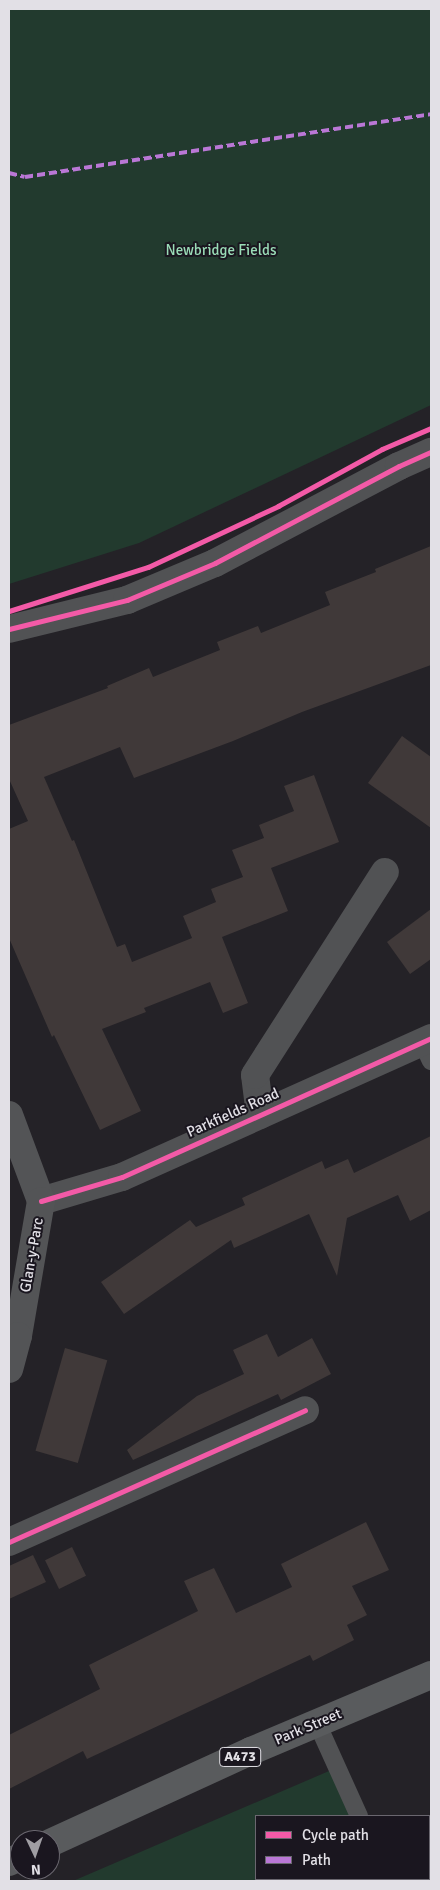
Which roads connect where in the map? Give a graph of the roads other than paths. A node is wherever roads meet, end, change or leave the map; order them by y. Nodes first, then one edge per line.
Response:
1 (431, 452) edge
2 (9, 629) edge
3 (385, 872) dead end
4 (428, 1047) edge
5 (260, 1115) junction
6 (9, 1116) edge
7 (41, 1201) junction
8 (9, 1369) edge
9 (304, 1410) dead end
10 (9, 1542) edge
11 (431, 1675) edge
12 (317, 1723) junction
13 (358, 1815) edge
14 (60, 1839) edge

1 - 2 street
3 - 5 street, Parkfields Road
4 - 5 street, Parkfields Road
5 - 7 street, Parkfields Road
6 - 7 street, Glan-y-Parc
7 - 8 street, Glan-y-Parc
9 - 10 street
11 - 12 main road, Park Street / A473
12 - 13 lane
12 - 14 main road, Park Street / A473

